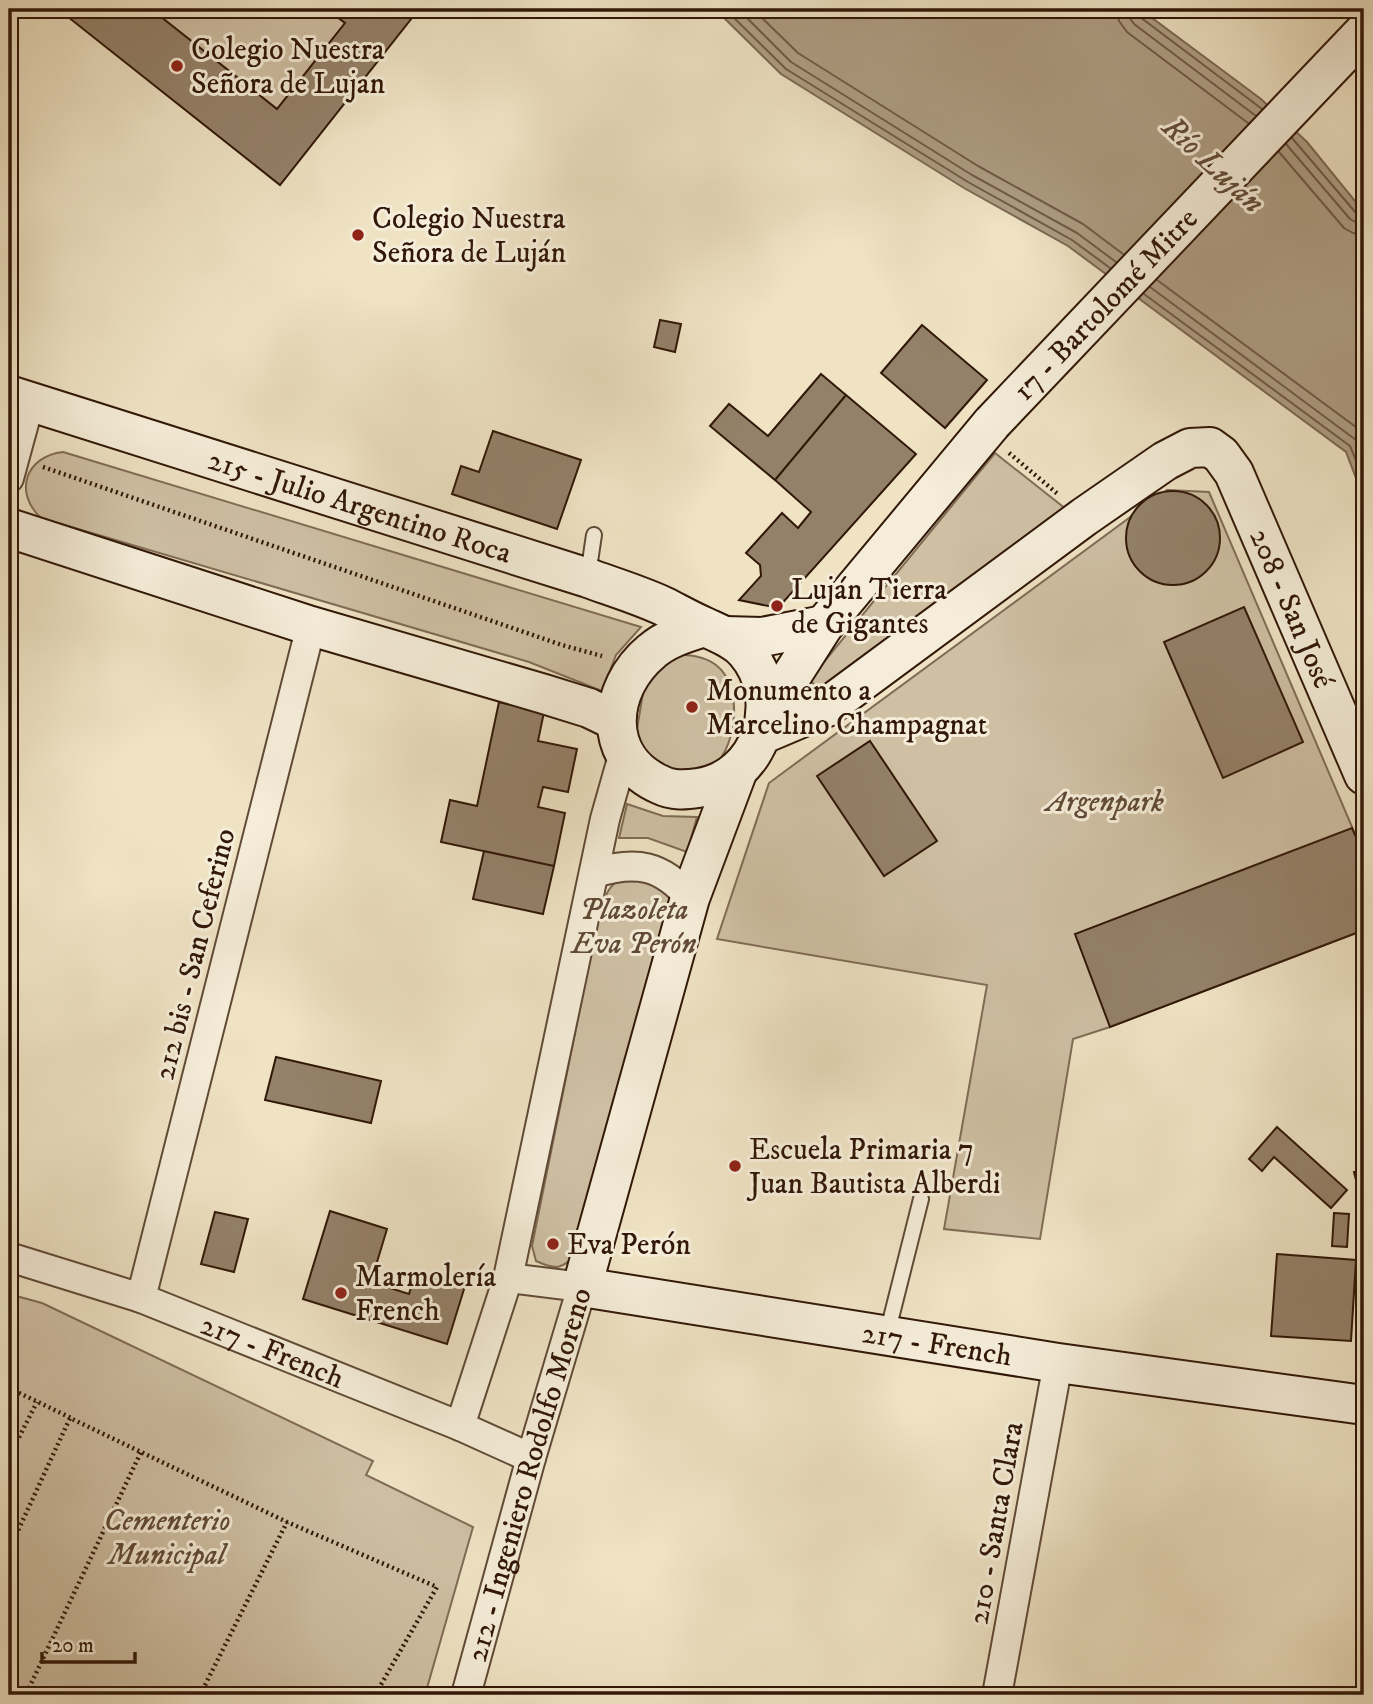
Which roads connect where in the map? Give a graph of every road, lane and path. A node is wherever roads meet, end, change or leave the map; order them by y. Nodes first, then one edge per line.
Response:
1 (1364, 33) edge
2 (19, 398) edge
3 (997, 435) junction
4 (12, 468) edge
5 (1041, 480) dead end
6 (9, 528) edge
7 (594, 535) dead end
8 (588, 578) junction
9 (824, 625) junction
10 (311, 626) junction
11 (715, 631) junction
12 (636, 666) junction
13 (764, 726) junction
14 (620, 736) junction
15 (738, 770) junction
16 (1364, 775) edge
17 (595, 873) junction
18 (690, 898) junction
19 (921, 1199) dead end
20 (9, 1257) edge
21 (508, 1278) junction
22 (582, 1287) junction
23 (141, 1298) junction
24 (887, 1336) junction
25 (1058, 1363) junction
26 (9, 1388) edge
27 (37, 1402) junction
28 (1364, 1405) edge
29 (80, 1423) junction
30 (460, 1426) junction
31 (141, 1452) junction
32 (9, 1457) edge
33 (531, 1458) junction
34 (287, 1522) junction
35 (9, 1550) edge
36 (29, 1688) dead end
37 (201, 1695) edge
38 (375, 1695) edge
39 (466, 1695) edge
40 (997, 1695) edge

1 - 3 street, 17 - Bartolomé Mitre, bridge
2 - 4 street
2 - 8 street, 215 - Julio Argentino Roca
3 - 5 path
3 - 9 street
4 - 12 path
6 - 10 street
7 - 8 lane
8 - 11 street, 215 - Julio Argentino Roca
9 - 11 street, 215 - Julio Argentino Roca
9 - 13 street
10 - 14 street
10 - 23 street, 212 bis - San Ceferino
11 - 12 street
11 - 13 street
12 - 14 street
13 - 15 street
13 - 16 street, 208 - San José
14 - 15 street
14 - 17 street
15 - 18 street, 212 - Ingeniero Rodolfo Moreno
17 - 18 street
17 - 21 street
18 - 22 street, 212 - Ingeniero Rodolfo Moreno
19 - 24 lane
20 - 23 street, 217 - French
21 - 22 street, 217 - French
21 - 30 street
22 - 24 street, 217 - French
22 - 33 street, 212 - Ingeniero Rodolfo Moreno
23 - 30 street, 217 - French
24 - 25 street, 217 - French
25 - 28 street, 217 - French
25 - 40 street, 210 - Santa Clara
26 - 27 path
27 - 29 path
27 - 32 path
29 - 31 path
29 - 35 path
30 - 33 street, 217 - French
31 - 34 path
31 - 36 path
33 - 39 street, 212 - Ingeniero Rodolfo Moreno
34 - 37 path
34 - 38 path

